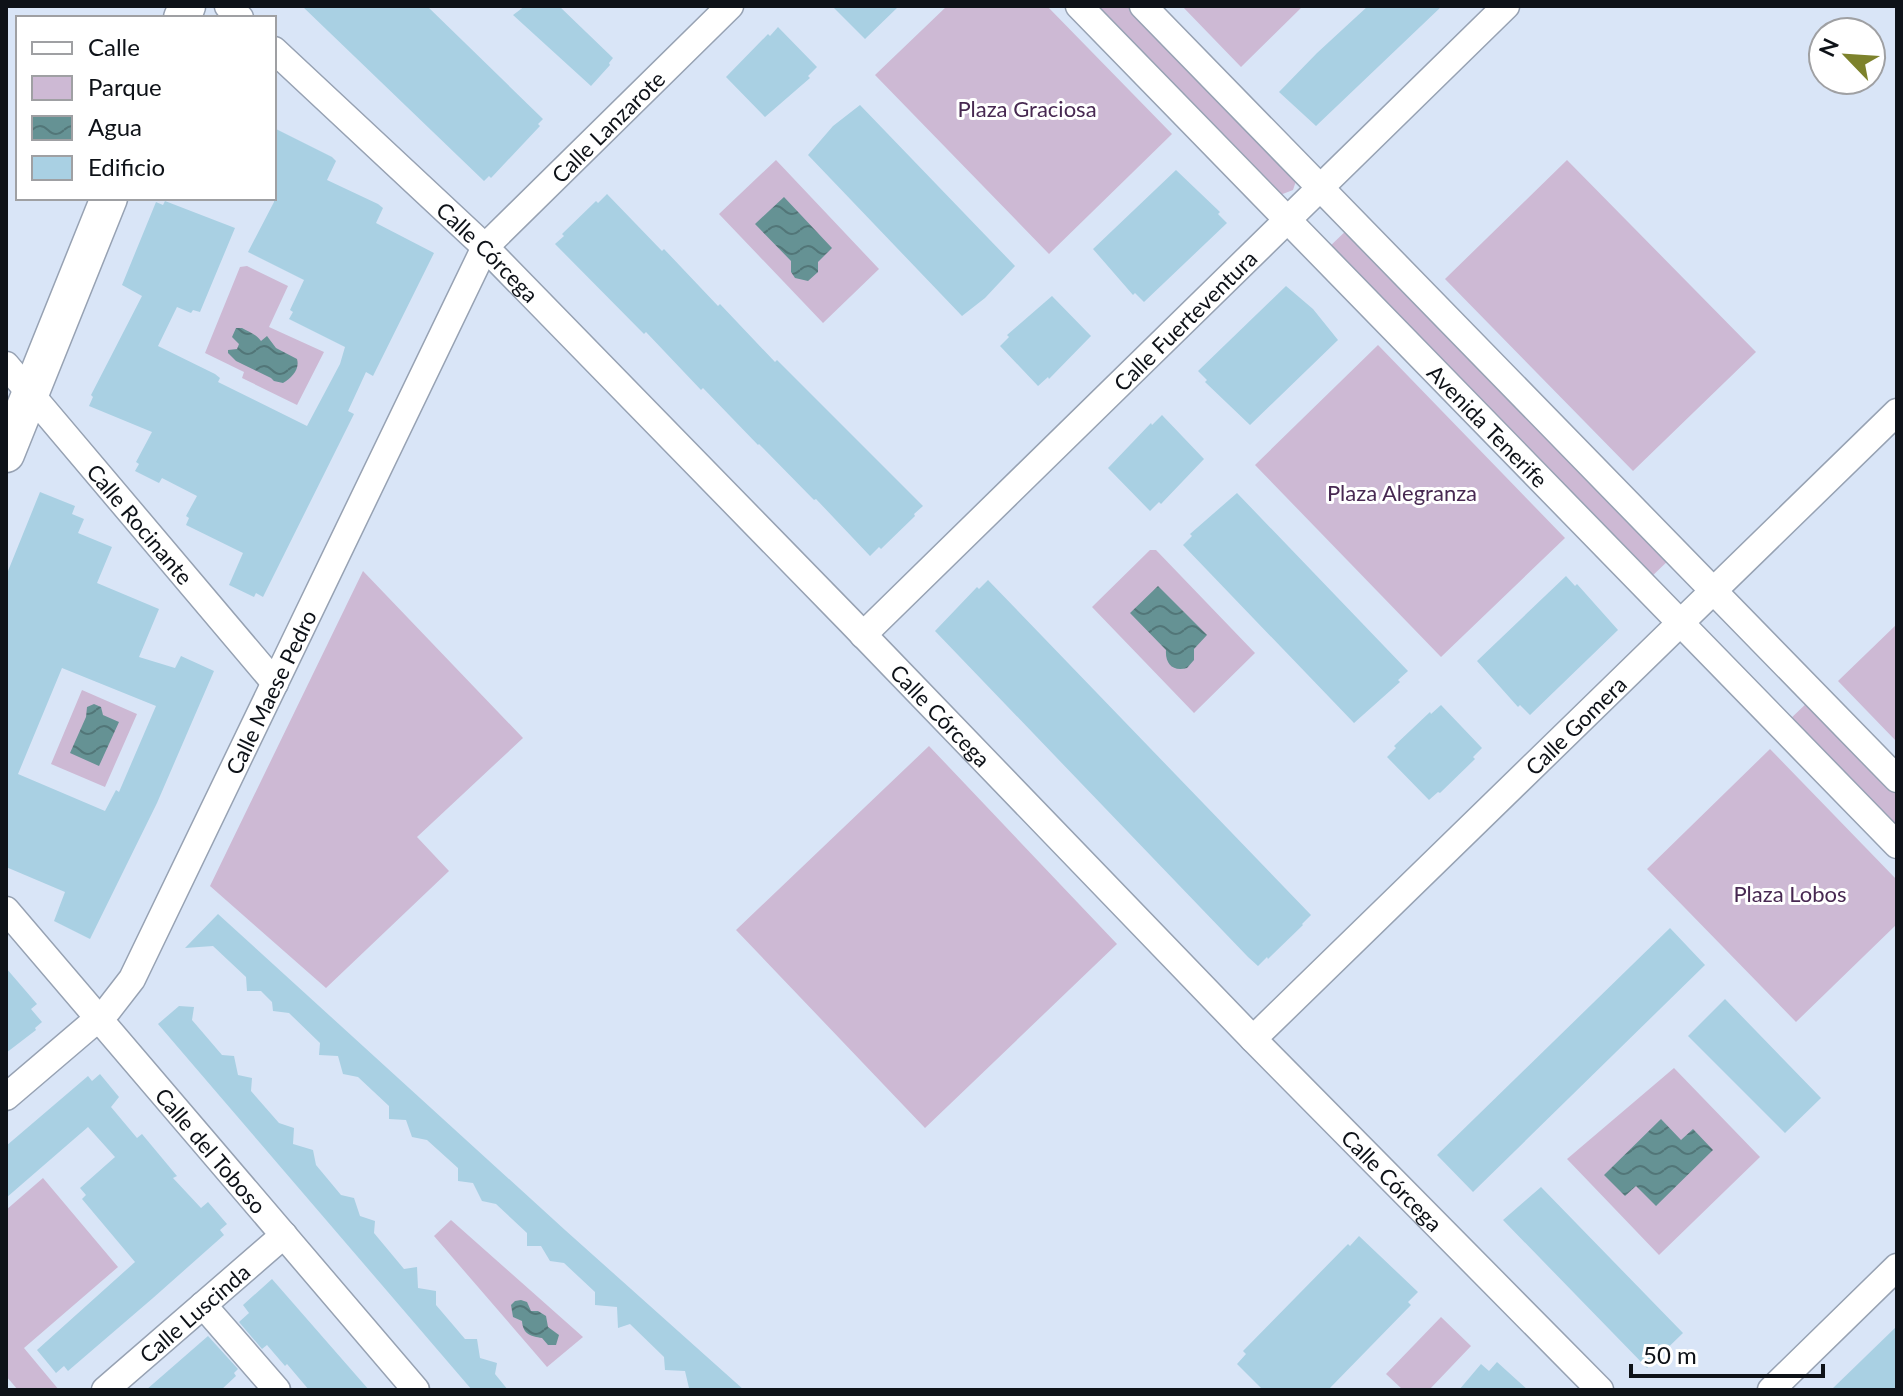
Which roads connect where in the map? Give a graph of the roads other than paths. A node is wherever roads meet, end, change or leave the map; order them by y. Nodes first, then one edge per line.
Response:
1 (730, 6) edge
2 (1079, 6) edge
3 (1143, 6) edge
4 (1506, 6) edge
5 (276, 52) edge
6 (1321, 188) junction
7 (108, 200) edge
8 (1287, 220) junction
9 (485, 247) junction
10 (6, 365) edge
11 (31, 393) junction
12 (1897, 412) edge
13 (6, 454) edge
14 (1714, 591) junction
15 (1681, 623) junction
16 (863, 635) junction
17 (275, 683) junction
18 (1897, 779) edge
19 (1897, 845) edge
20 (6, 910) edge
21 (98, 1019) junction
22 (1253, 1039) junction
23 (6, 1097) edge
24 (284, 1235) junction
25 (1897, 1267) edge
26 (203, 1305) junction
27 (105, 1390) edge
28 (277, 1390) edge
29 (416, 1390) edge
30 (1600, 1390) edge
31 (1771, 1390) edge

1 - 9 street, Calle Lanzarote
2 - 8 street, Avenida Tenerife
3 - 6 street, Avenida Tenerife
4 - 6 street, Calle Fuerteventura
5 - 9 street, Calle Córcega
6 - 8 street, Calle Fuerteventura
6 - 14 street, Avenida Tenerife
7 - 11 main road
8 - 15 street, Avenida Tenerife
8 - 16 street, Calle Fuerteventura
9 - 16 street, Calle Córcega
9 - 17 street, Calle Maese Pedro
10 - 11 street, Calle Rocinante
11 - 13 main road
11 - 17 street, Calle Rocinante
12 - 14 street, Calle Gomera
14 - 15 street, Calle Gomera
14 - 18 street, Avenida Tenerife
15 - 19 street, Avenida Tenerife
15 - 22 street, Calle Gomera
16 - 22 street, Calle Córcega
17 - 21 street, Calle Maese Pedro
20 - 21 street, Calle del Toboso
21 - 23 street, Calle Maese Pedro
21 - 24 street, Calle del Toboso
22 - 30 street, Calle Córcega
24 - 26 street, Calle Luscinda
24 - 29 street, Calle del Toboso
25 - 31 street
26 - 27 street, Calle Luscinda
26 - 28 street

